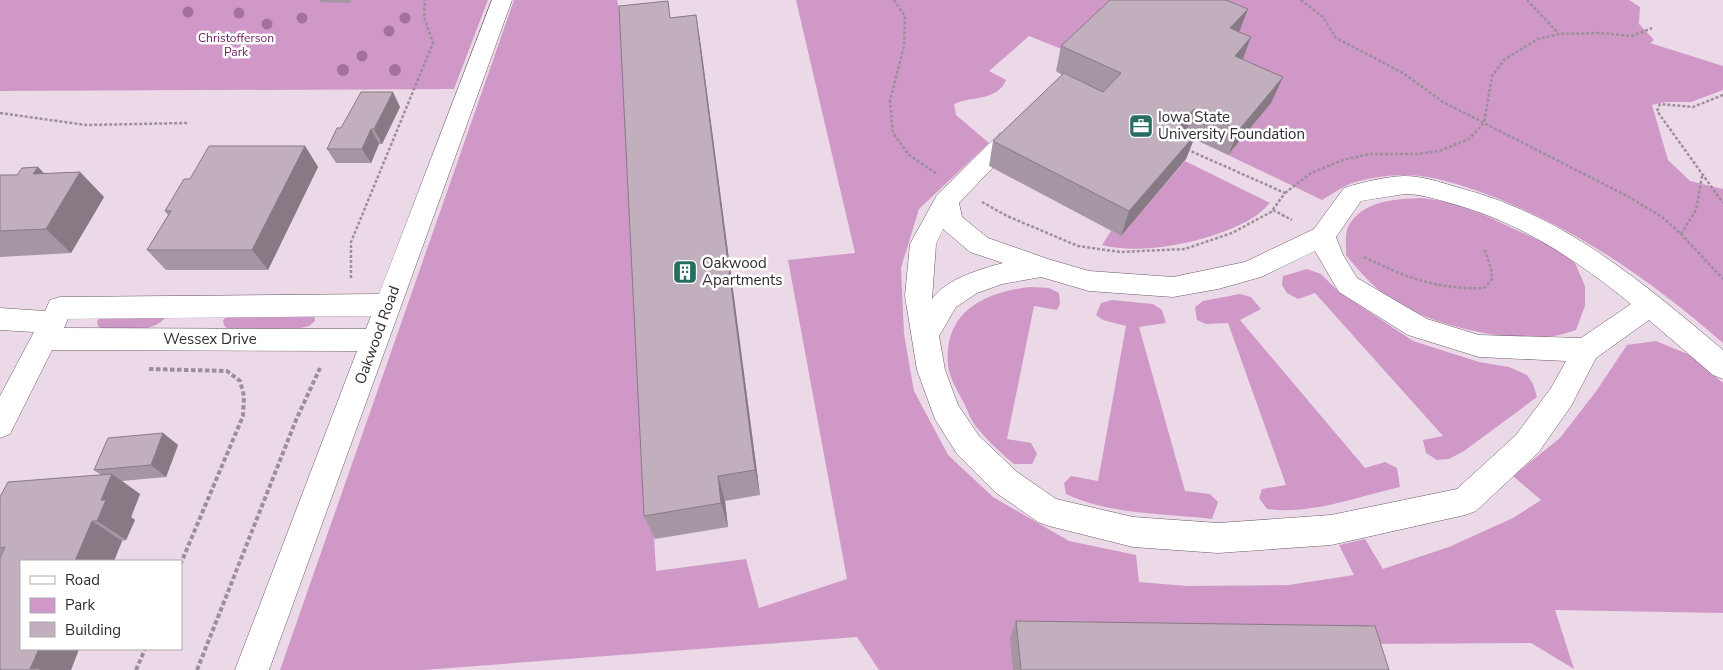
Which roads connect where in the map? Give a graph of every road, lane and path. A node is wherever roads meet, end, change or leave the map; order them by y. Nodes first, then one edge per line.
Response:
1 (425, 0) edge
2 (502, 0) edge
3 (894, 0) edge
4 (1301, 0) edge
5 (1527, 0) edge
6 (1652, 28) dead end
7 (1558, 34) junction
8 (1723, 95) edge
9 (0, 114) edge
10 (187, 123) dead end
11 (1484, 124) junction
12 (1008, 140) edge
13 (1186, 148) edge
14 (1702, 176) junction
15 (1285, 193) junction
16 (953, 195) junction
17 (1723, 202) edge
18 (1273, 210) junction
19 (1681, 234) junction
20 (1323, 236) junction
21 (1484, 248) dead end
22 (1044, 268) junction
23 (1723, 279) edge
24 (352, 285) dead end
25 (1651, 304) junction
26 (388, 305) junction
27 (0, 319) edge
28 (53, 323) junction
29 (925, 336) junction
30 (375, 340) junction
31 (1586, 350) junction
32 (321, 366) dead end
33 (1723, 367) edge
34 (147, 369) dead end
35 (0, 425) edge
36 (182, 561) edge
37 (145, 650) edge
38 (136, 670) edge
39 (197, 670) edge
40 (252, 670) edge

1 - 24 path
2 - 26 street, Oakwood Road
3 - 16 path
4 - 11 path
5 - 7 path
6 - 7 path
7 - 11 path
8 - 14 path
9 - 10 path
11 - 15 path
11 - 19 path
12 - 16 street
13 - 15 path
14 - 17 path
14 - 19 path
15 - 18 path
16 - 18 path
16 - 22 street
16 - 29 street
18 - 20 path
19 - 23 path
20 - 21 path
20 - 22 street
20 - 25 street
20 - 31 street
22 - 29 street
25 - 31 street
25 - 33 street
26 - 28 street, Wessex Drive
26 - 30 street, Oakwood Road
27 - 28 street, Wessex Drive
28 - 30 street, Wessex Drive
28 - 35 street
29 - 31 street
30 - 40 street, Oakwood Road
32 - 39 path
34 - 36 path
37 - 38 path

